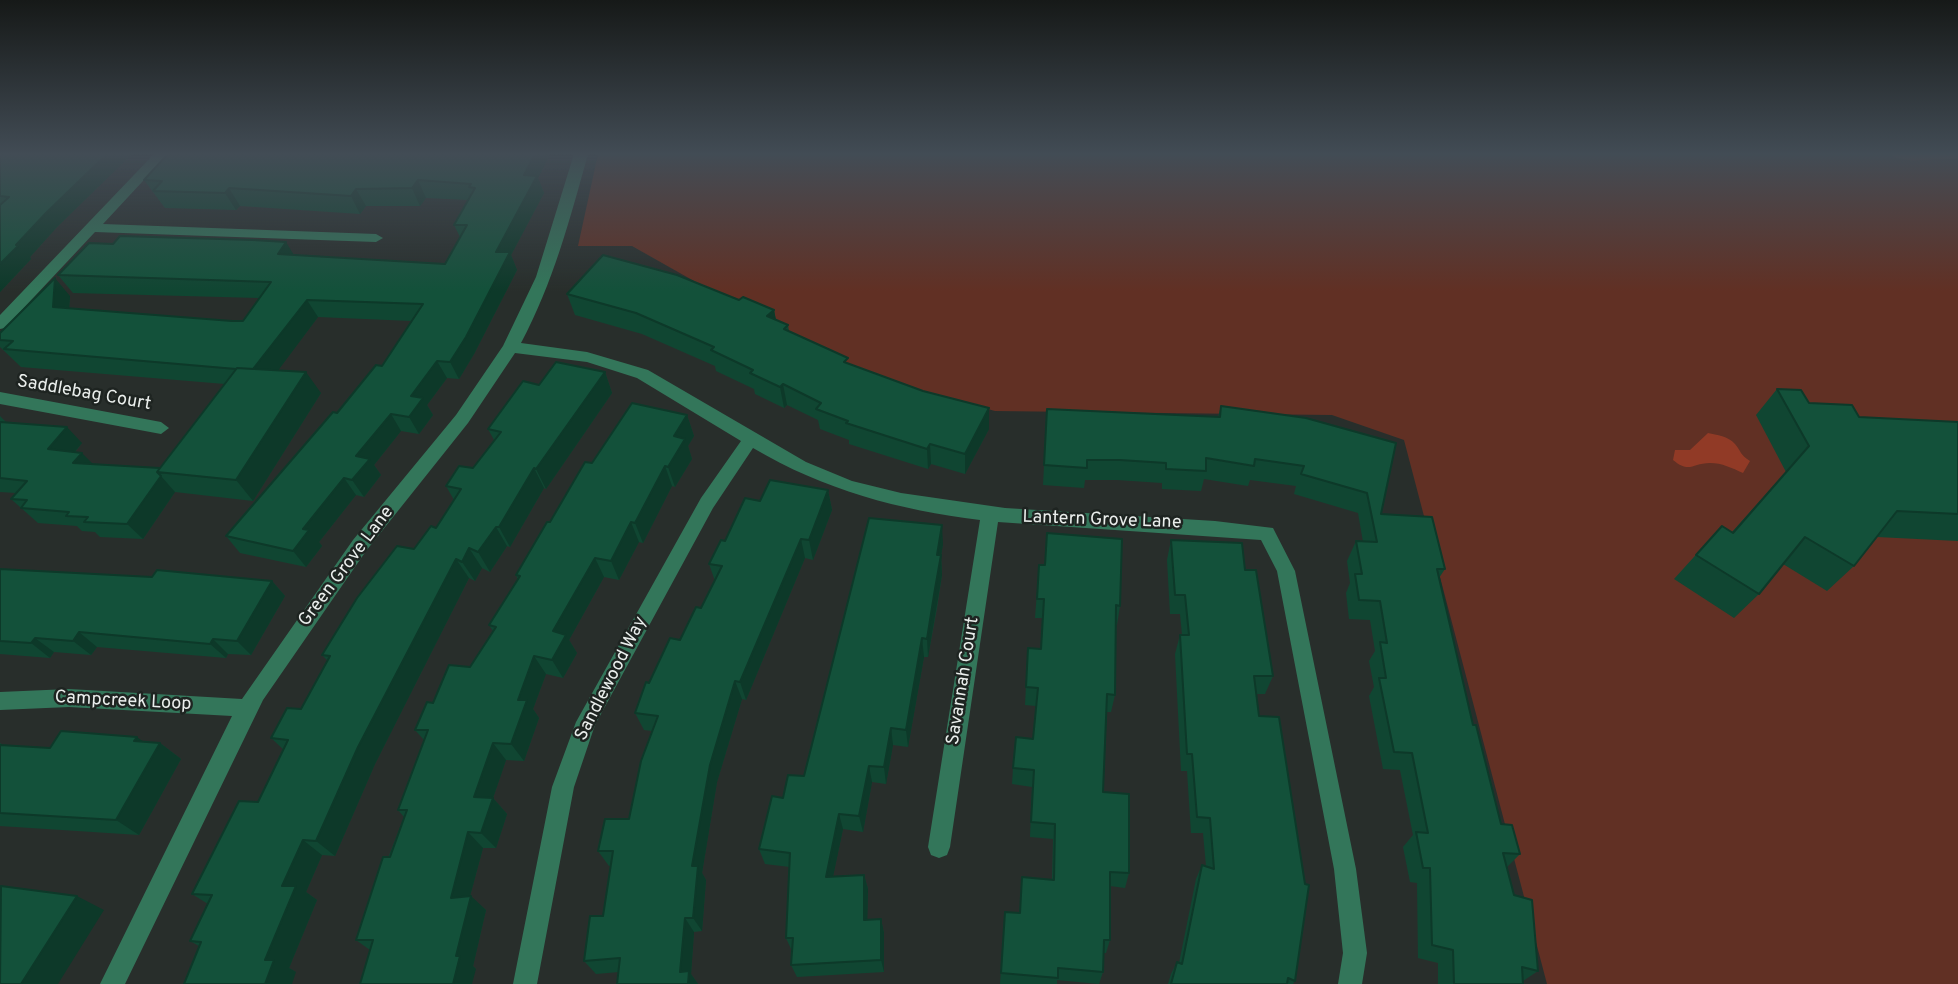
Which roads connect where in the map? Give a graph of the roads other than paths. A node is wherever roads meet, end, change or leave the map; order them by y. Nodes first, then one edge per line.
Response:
1 (118, 200) edge
2 (567, 200) edge
3 (91, 228) junction
4 (376, 238) dead end
5 (0, 324) edge
6 (511, 346) junction
7 (0, 398) edge
8 (161, 428) dead end
9 (750, 440) junction
10 (990, 516) junction
11 (0, 701) edge
12 (247, 708) junction
13 (939, 846) dead end
14 (112, 984) edge
15 (525, 984) edge
16 (1350, 984) edge

1 - 3 street
2 - 6 street, Green Grove Lane
3 - 4 street
3 - 5 street
6 - 9 street, Lantern Grove Lane
6 - 12 street, Green Grove Lane
7 - 8 street, Saddlebag Court
9 - 10 street, Lantern Grove Lane
9 - 15 street, Sandlewood Way
10 - 13 street, Savannah Court
10 - 16 street, Lantern Grove Lane
11 - 12 street, Campcreek Loop
12 - 14 street, Green Grove Lane

